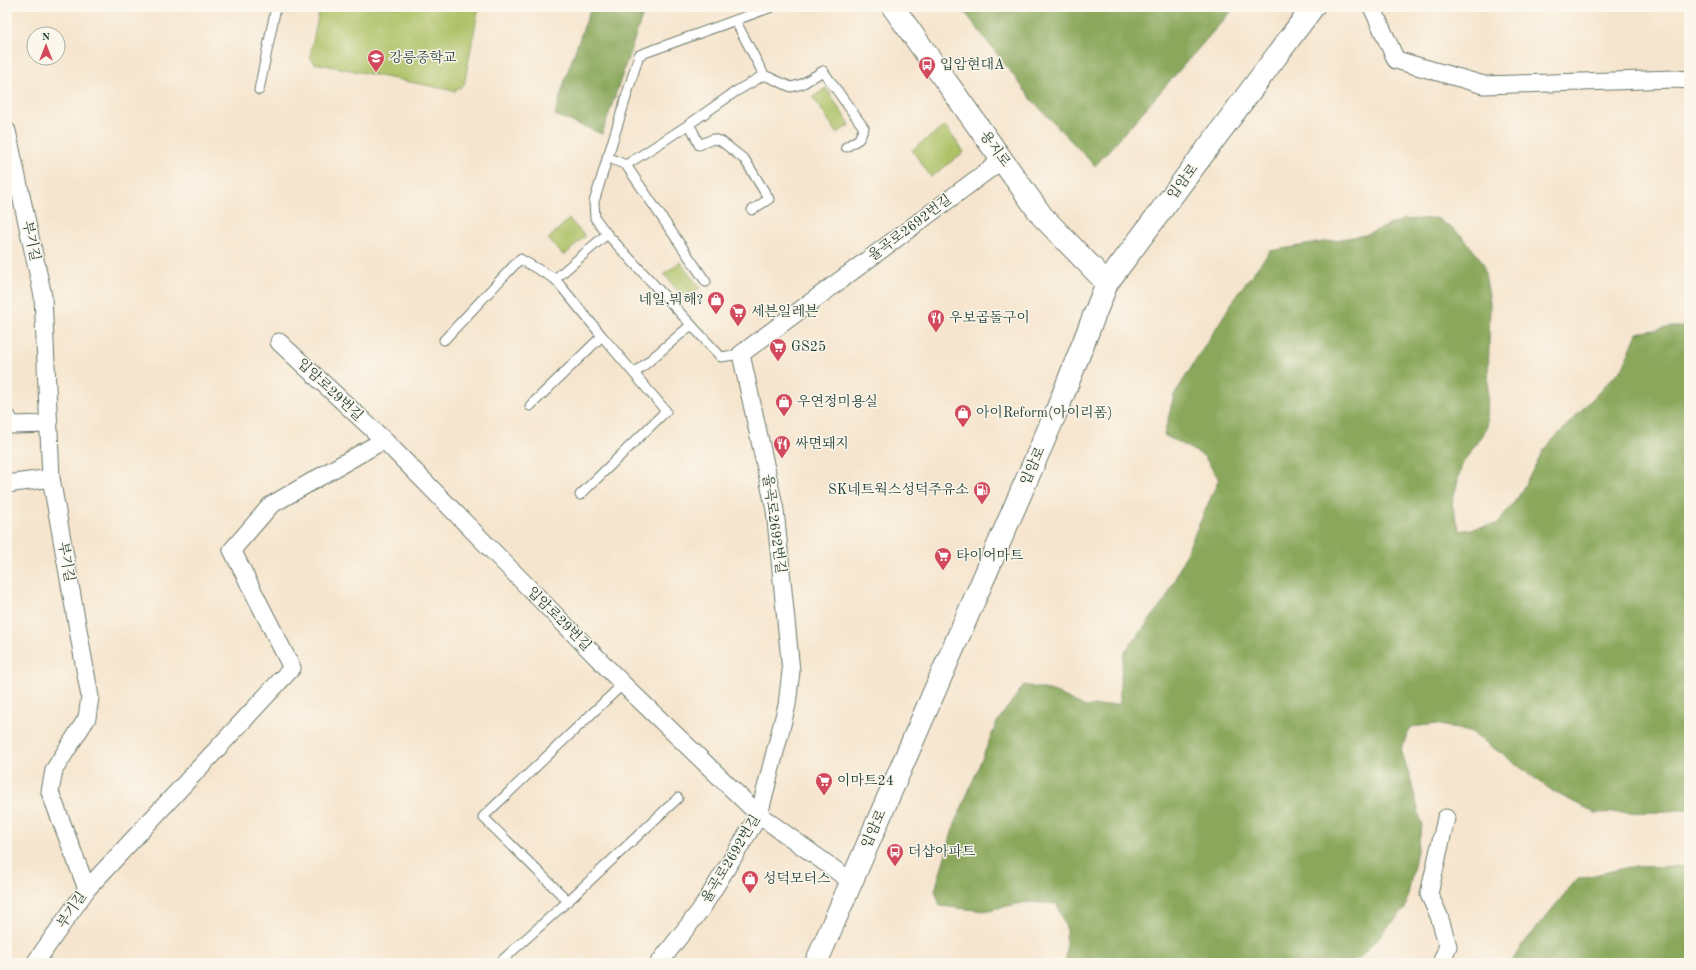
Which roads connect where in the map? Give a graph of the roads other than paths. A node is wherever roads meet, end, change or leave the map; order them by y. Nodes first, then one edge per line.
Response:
1 (276, 7) edge
2 (772, 7) edge
3 (893, 7) edge
4 (1313, 7) edge
5 (1372, 7) edge
6 (736, 20) junction
7 (764, 75) junction
8 (1689, 80) edge
9 (259, 90) dead end
10 (688, 125) junction
11 (7, 131) edge
12 (846, 147) dead end
13 (607, 157) junction
14 (1002, 160) junction
15 (626, 165) junction
16 (752, 210) dead end
17 (607, 234) junction
18 (555, 279) junction
19 (706, 282) dead end
20 (1107, 283) junction
21 (691, 325) junction
22 (602, 336) junction
23 (444, 340) dead end
24 (279, 342) dead end
25 (741, 354) junction
26 (635, 373) junction
27 (530, 406) dead end
28 (7, 417) edge
29 (49, 424) junction
30 (384, 440) junction
31 (51, 478) junction
32 (7, 484) edge
33 (580, 495) dead end
34 (623, 684) junction
35 (678, 798) dead end
36 (759, 816) junction
37 (1446, 818) dead end
38 (852, 882) junction
39 (87, 889) junction
40 (568, 901) junction
41 (35, 963) edge
42 (499, 963) edge
43 (659, 963) edge
44 (816, 963) edge
45 (1441, 963) edge

1 - 9 lane
2 - 6 lane
3 - 14 street, 용지로
4 - 20 street, 입암로
5 - 8 street
6 - 7 lane
6 - 13 lane
7 - 10 lane
7 - 12 lane
10 - 15 lane
10 - 16 lane
11 - 29 street, 부기길
13 - 15 lane
13 - 17 lane
14 - 20 street, 용지로
14 - 25 street, 율곡로2692번길
15 - 19 lane
17 - 18 lane
17 - 21 lane
18 - 22 lane
18 - 23 lane
20 - 38 street, 입암로
21 - 25 lane
21 - 26 lane
22 - 26 lane
22 - 27 lane
24 - 30 street, 입암로29번길
25 - 36 street, 율곡로2692번길
26 - 33 lane
28 - 29 street
29 - 31 street, 부기길
30 - 34 street, 입암로29번길
30 - 39 street
31 - 32 street
31 - 39 street, 부기길
34 - 36 street, 입암로29번길
34 - 40 lane
35 - 40 lane
36 - 38 street, 입암로29번길
36 - 43 street, 율곡로2692번길
37 - 45 street
38 - 44 street, 입암로
39 - 41 street, 부기길
40 - 42 lane

